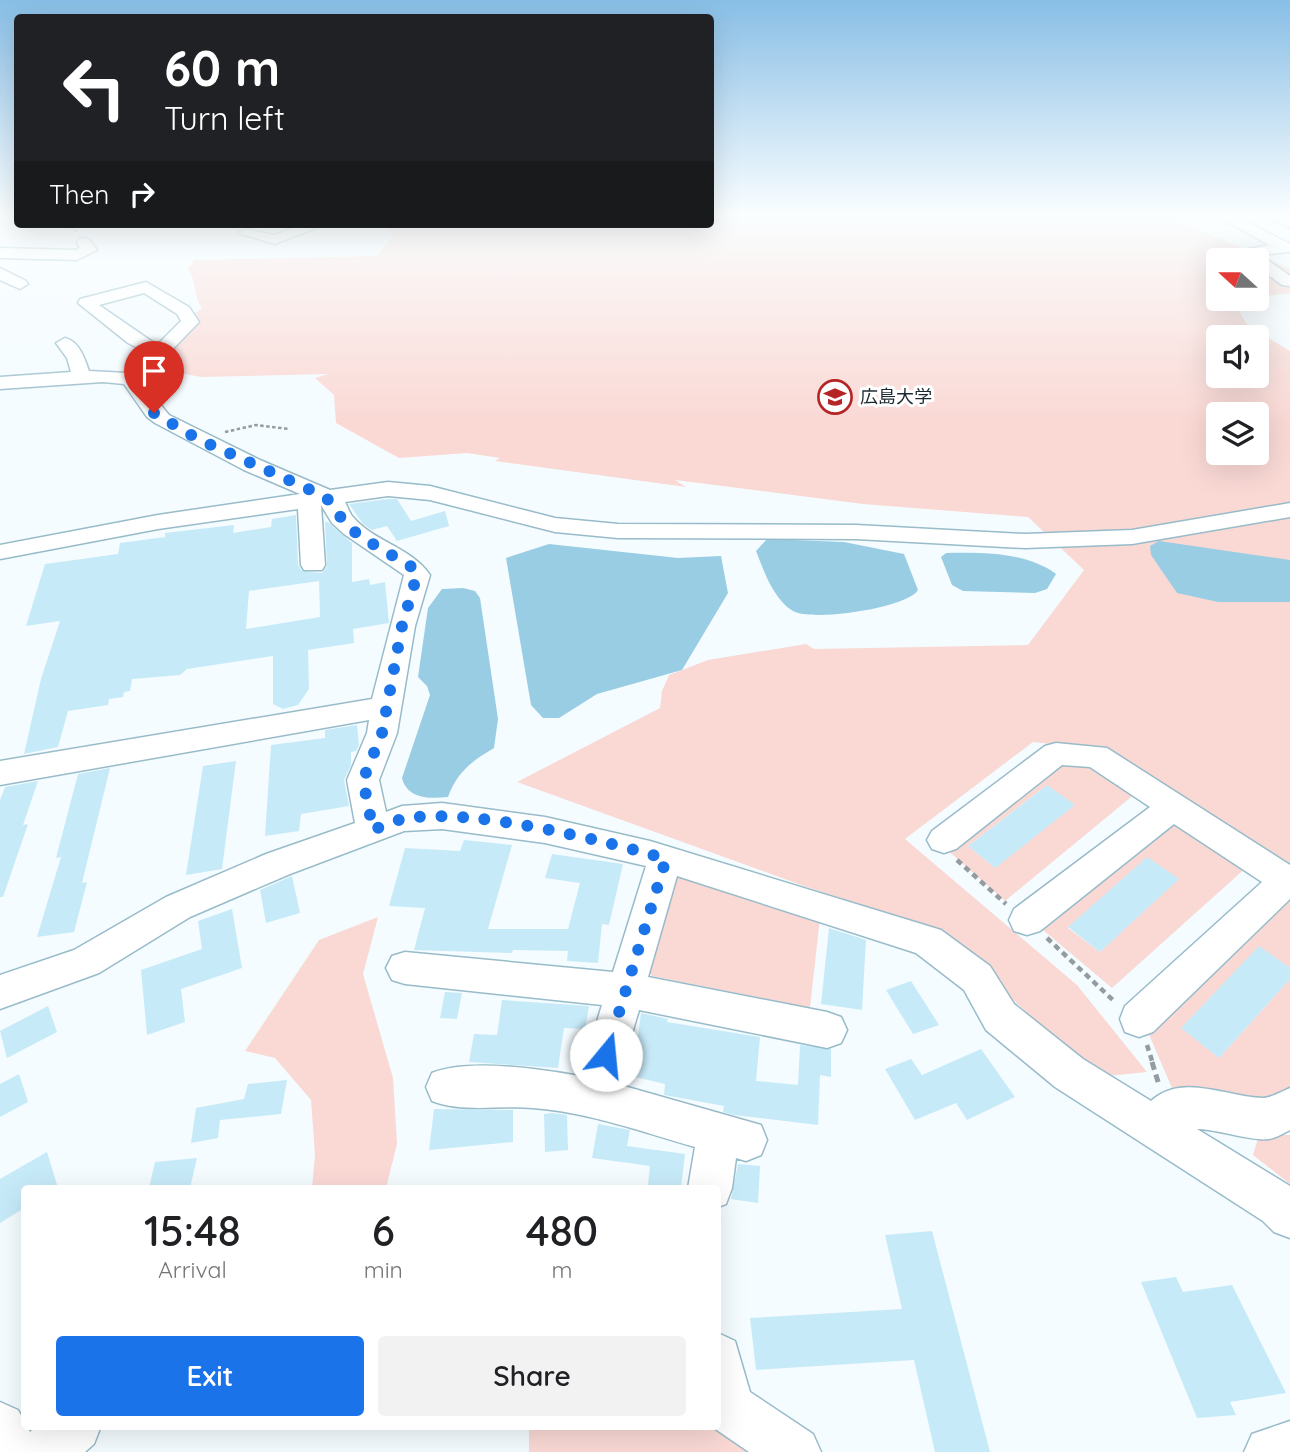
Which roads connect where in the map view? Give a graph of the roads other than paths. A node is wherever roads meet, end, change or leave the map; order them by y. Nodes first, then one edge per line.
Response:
1 (97, 284) dead end
2 (141, 284) edge
3 (146, 287) junction
4 (112, 295) junction
5 (65, 343) dead end
6 (159, 353) junction
7 (82, 378) junction
8 (130, 379) junction
9 (0, 383) edge
10 (317, 497) junction
11 (1290, 510) edge
12 (0, 552) edge
13 (313, 565) dead end
14 (385, 707) junction
15 (0, 774) edge
16 (1173, 807) junction
17 (373, 830) junction
18 (944, 840) dead end
19 (666, 859) junction
20 (1288, 882) edge
21 (1027, 920) dead end
22 (405, 968) dead end
23 (626, 990) junction
24 (0, 992) edge
25 (1139, 1019) road end
26 (827, 1030) dead end
27 (446, 1087) dead end
28 (593, 1098) junction
29 (1290, 1108) edge
30 (1161, 1120) junction
31 (711, 1185) edge
32 (1290, 1216) edge
33 (721, 1386) edge
34 (723, 1405) edge
35 (0, 1428) edge
36 (71, 1430) edge
37 (1290, 1447) edge
38 (12, 1452) edge
39 (46, 1452) edge
40 (795, 1452) edge
41 (1270, 1452) edge

1 - 4 street
2 - 3 street
3 - 4 street
3 - 6 street
4 - 6 street
5 - 7 street
6 - 8 street
7 - 8 street
7 - 9 street
8 - 10 street
10 - 11 street
10 - 12 street
10 - 13 street
10 - 14 street
14 - 15 street
14 - 17 street
16 - 18 street
16 - 20 street
16 - 21 street
17 - 19 street
17 - 24 street
19 - 23 street
19 - 30 street
20 - 25 street
22 - 23 street
23 - 26 street
23 - 28 street
27 - 28 street
28 - 31 street
29 - 30 street
30 - 32 street
33 - 34 street
34 - 40 street
35 - 38 street
36 - 39 street
37 - 41 street

